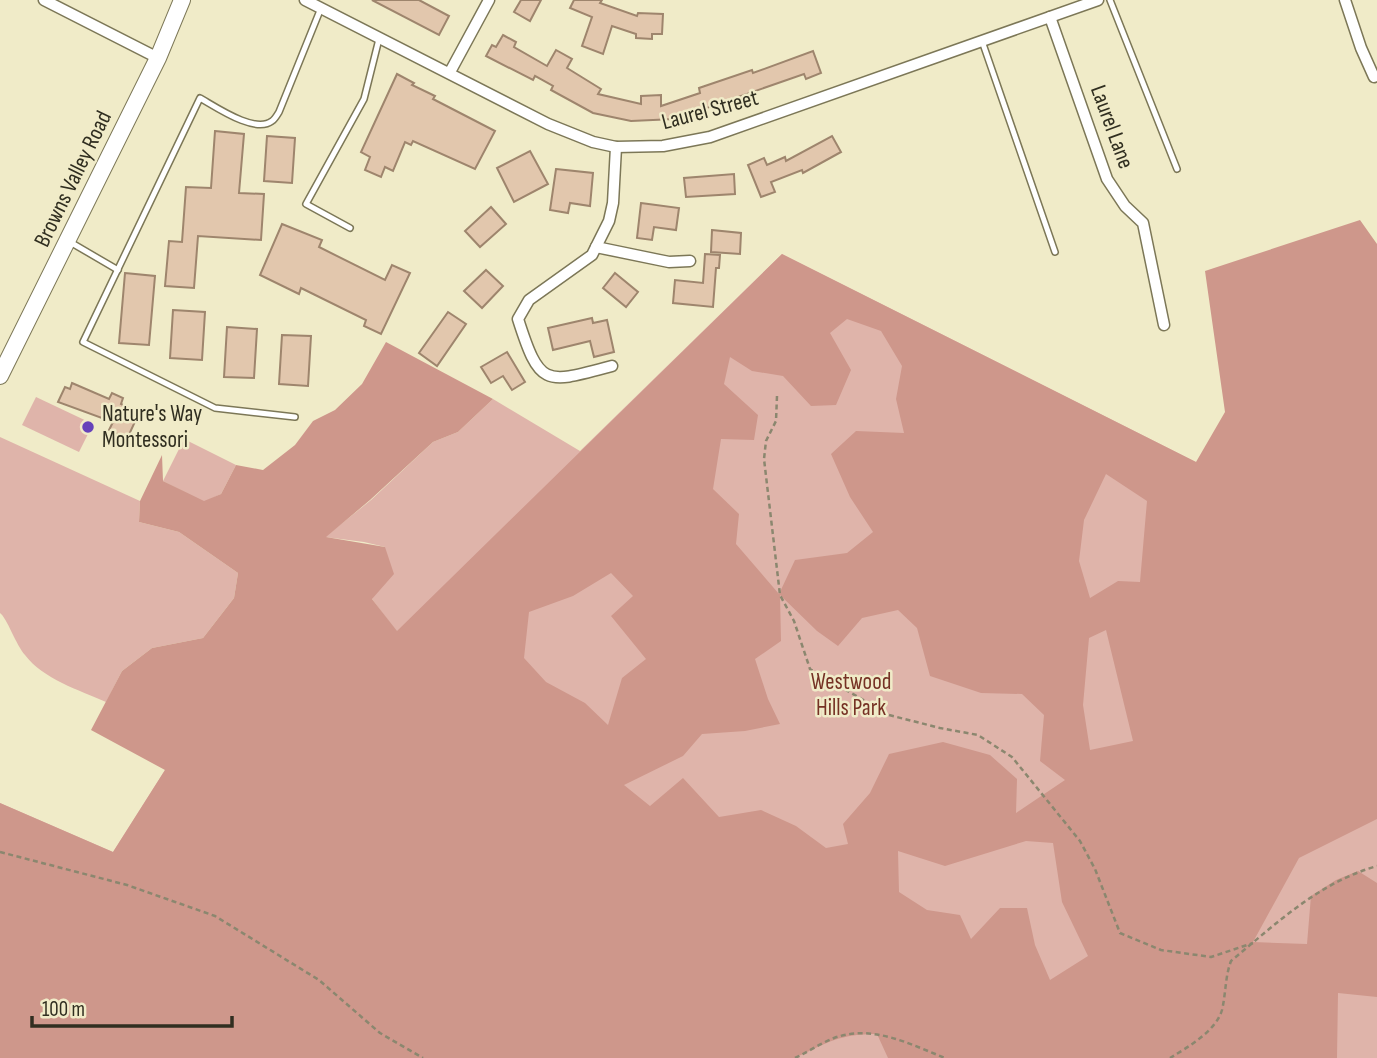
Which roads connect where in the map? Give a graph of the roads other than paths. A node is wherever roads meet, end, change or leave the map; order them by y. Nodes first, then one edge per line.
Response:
1 (44, 0) edge
2 (182, 0) edge
3 (489, 0) edge
4 (1098, 0) edge
5 (1110, 0) edge
6 (1345, 0) edge
7 (315, 3) edge
8 (1050, 17) junction
9 (380, 37) junction
10 (982, 41) junction
11 (158, 58) junction
12 (450, 72) junction
13 (1374, 77) dead end
14 (616, 147) junction
15 (1177, 169) dead end
16 (350, 228) dead end
17 (67, 240) junction
18 (596, 247) junction
19 (1055, 252) dead end
20 (690, 261) dead end
21 (117, 270) junction
22 (1164, 325) dead end
23 (612, 366) dead end
24 (0, 376) edge
25 (295, 417) dead end

1 - 11 street
2 - 11 main road, Browns Valley Road
3 - 12 street
4 - 8 street, Laurel Street
5 - 15 lane
6 - 13 street
7 - 9 street, Laurel Street
7 - 21 lane
8 - 10 street, Laurel Street
8 - 22 street, Laurel Lane
9 - 12 street, Laurel Street
9 - 16 lane
10 - 14 street, Laurel Street
10 - 19 lane
11 - 17 main road, Browns Valley Road
12 - 14 street, Laurel Street
14 - 18 street
17 - 21 lane
17 - 24 main road, Browns Valley Road
18 - 20 street
18 - 23 street
21 - 25 lane

